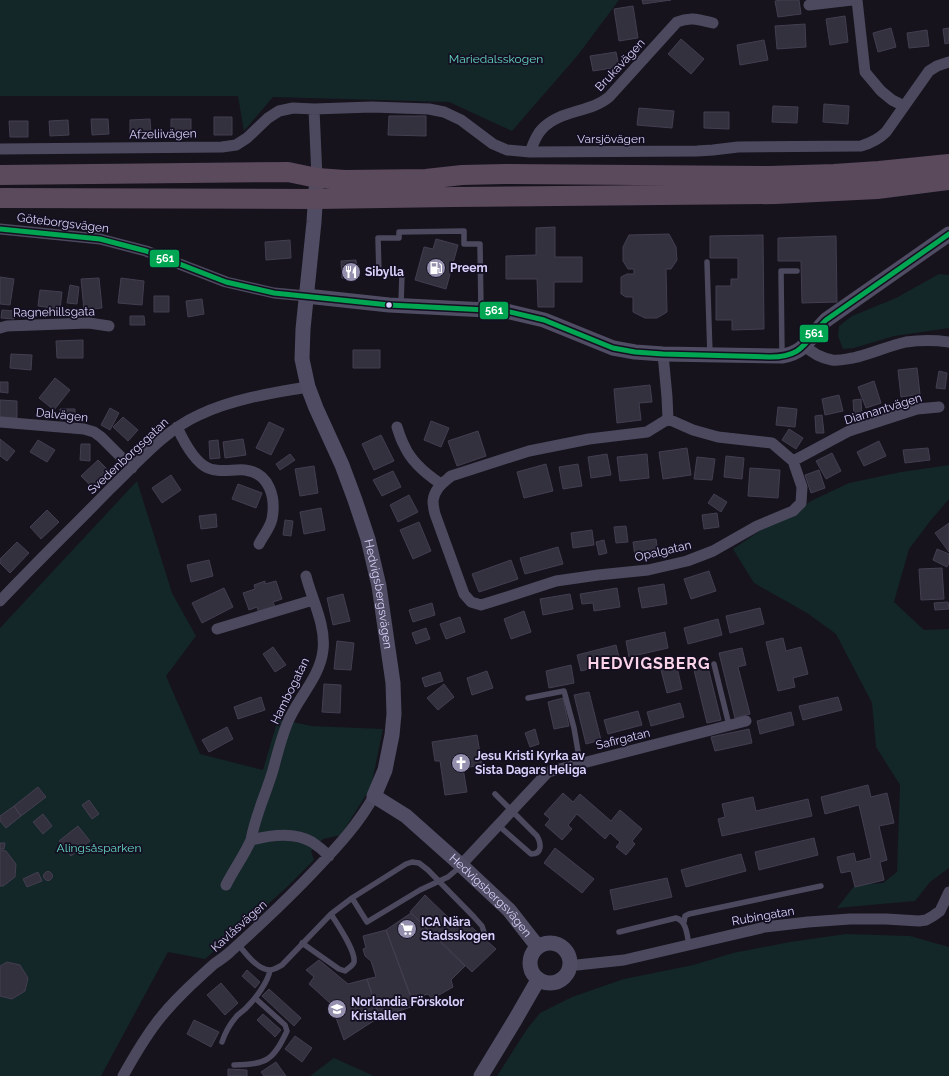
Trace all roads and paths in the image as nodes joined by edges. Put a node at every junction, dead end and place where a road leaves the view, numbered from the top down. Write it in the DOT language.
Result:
graph roads {
  1 [pos="852,0"];
  2 [pos="857,0"];
  3 [pos="809,5"];
  4 [pos="713,23"];
  5 [pos="949,62"];
  6 [pos="904,106"];
  7 [pos="314,109"];
  8 [pos="0,148"];
  9 [pos="530,152"];
  10 [pos="949,164"];
  11 [pos="0,175"];
  12 [pos="317,178"];
  13 [pos="949,180"];
  14 [pos="0,198"];
  15 [pos="316,199"];
  16 [pos="0,229"];
  17 [pos="949,234"];
  18 [pos="707,262"];
  19 [pos="797,271"];
  20 [pos="306,296"];
  21 [pos="401,306"];
  22 [pos="482,310"];
  23 [pos="109,326"];
  24 [pos="0,328"];
  25 [pos="949,342"];
  26 [pos="805,346"];
  27 [pos="663,354"];
  28 [pos="710,355"];
  29 [pos="782,356"];
  30 [pos="308,387"];
  31 [pos="940,407"];
  32 [pos="668,419"];
  33 [pos="0,422"];
  34 [pos="177,427"];
  35 [pos="397,427"];
  36 [pos="792,461"];
  37 [pos="132,468"];
  38 [pos="441,484"];
  39 [pos="259,544"];
  40 [pos="306,576"];
  41 [pos="313,600"];
  42 [pos="0,601"];
  43 [pos="217,629"];
  44 [pos="714,664"];
  45 [pos="528,698"];
  46 [pos="746,721"];
  47 [pos="732,724"];
  48 [pos="580,764"];
  49 [pos="495,794"];
  50 [pos="374,796"];
  51 [pos="512,810"];
  52 [pos="498,826"];
  53 [pos="251,840"];
  54 [pos="329,856"];
  55 [pos="461,865"];
  56 [pos="439,881"];
  57 [pos="226,885"];
  58 [pos="821,886"];
  59 [pos="949,892"];
  60 [pos="352,898"];
  61 [pos="331,914"];
  62 [pos="684,922"];
  63 [pos="619,932"];
  64 [pos="484,938"];
  65 [pos="302,943"];
  66 [pos="238,944"];
  67 [pos="689,945"];
  68 [pos="538,947"];
  69 [pos="570,964"];
  70 [pos="270,970"];
  71 [pos="538,980"];
  72 [pos="255,998"];
  73 [pos="222,1042"];
  74 [pos="234,1065"];
  75 [pos="123,1076"];
  76 [pos="481,1076"];
  1 -- 3 [label="street"];
  2 -- 6 [label="street"];
  4 -- 9 [label="street, Brukavägen"];
  5 -- 6 [label="street, Varsjövägen"];
  6 -- 9 [label="street, Varsjövägen"];
  7 -- 8 [label="street, Afzeliivägen"];
  7 -- 9 [label="street, Varsjövägen"];
  7 -- 12 [label="street"];
  10 -- 12 [label="highway"];
  11 -- 12 [label="highway"];
  12 -- 15 [label="street, Hedvigsbergsvägen"];
  13 -- 15 [label="highway"];
  14 -- 15 [label="highway"];
  15 -- 20 [label="street, Hedvigsbergsvägen"];
  16 -- 20 [label="street, Göteborgsvägen"];
  17 -- 26 [label="street"];
  18 -- 28 [label="lane"];
  19 -- 29 [label="lane"];
  20 -- 21 [label="street"];
  20 -- 30 [label="street, Hedvigsbergsvägen"];
  21 -- 22 [label="street"];
  21 -- 22 [label="lane"];
  22 -- 27 [label="street"];
  23 -- 24 [label="street, Ragnehillsgata"];
  25 -- 26 [label="street"];
  26 -- 29 [label="street"];
  27 -- 28 [label="street"];
  27 -- 32 [label="street"];
  28 -- 29 [label="street"];
  30 -- 34 [label="street, Svedenborgsgatan"];
  30 -- 50 [label="street, Hedvigsbergsvägen"];
  31 -- 36 [label="street, Diamantvägen"];
  32 -- 36 [label="street, Opalgatan"];
  32 -- 38 [label="street"];
  33 -- 37 [label="street, Dalvägen"];
  34 -- 37 [label="street, Svedenborgsgatan"];
  34 -- 39 [label="street"];
  35 -- 38 [label="street"];
  36 -- 38 [label="street, Opalgatan"];
  37 -- 42 [label="street, Svedenborgsgatan"];
  40 -- 41 [label="street, Hambogatan"];
  41 -- 43 [label="street"];
  41 -- 53 [label="street, Hambogatan"];
  44 -- 47 [label="lane"];
  45 -- 48 [label="lane"];
  46 -- 47 [label="street, Safirgatan"];
  47 -- 48 [label="street, Safirgatan"];
  48 -- 51 [label="street, Safirgatan"];
  49 -- 51 [label="lane"];
  50 -- 54 [label="street, Kavlåsvägen"];
  50 -- 55 [label="street, Hedvigsbergsvägen"];
  51 -- 52 [label="street, Safirgatan"];
  51 -- 52 [label="lane"];
  52 -- 55 [label="street, Safirgatan"];
  53 -- 54 [label="street"];
  53 -- 57 [label="street, Hambogatan"];
  54 -- 66 [label="street, Kavlåsvägen"];
  55 -- 56 [label="lane"];
  55 -- 68 [label="street, Hedvigsbergsvägen"];
  56 -- 60 [label="lane"];
  56 -- 60 [label="lane"];
  56 -- 64 [label="lane"];
  58 -- 62 [label="lane"];
  59 -- 67 [label="street, Rubingatan"];
  60 -- 61 [label="lane"];
  61 -- 65 [label="lane"];
  61 -- 65 [label="lane"];
  62 -- 63 [label="lane"];
  62 -- 67 [label="lane"];
  65 -- 70 [label="lane"];
  66 -- 70 [label="lane"];
  66 -- 75 [label="street, Kavlåsvägen"];
  67 -- 69 [label="street, Rubingatan"];
  68 -- 69 [label="street"];
  68 -- 71 [label="street"];
  69 -- 71 [label="street"];
  70 -- 72 [label="lane"];
  71 -- 76 [label="street"];
  72 -- 73 [label="lane"];
  72 -- 74 [label="lane"];
}
